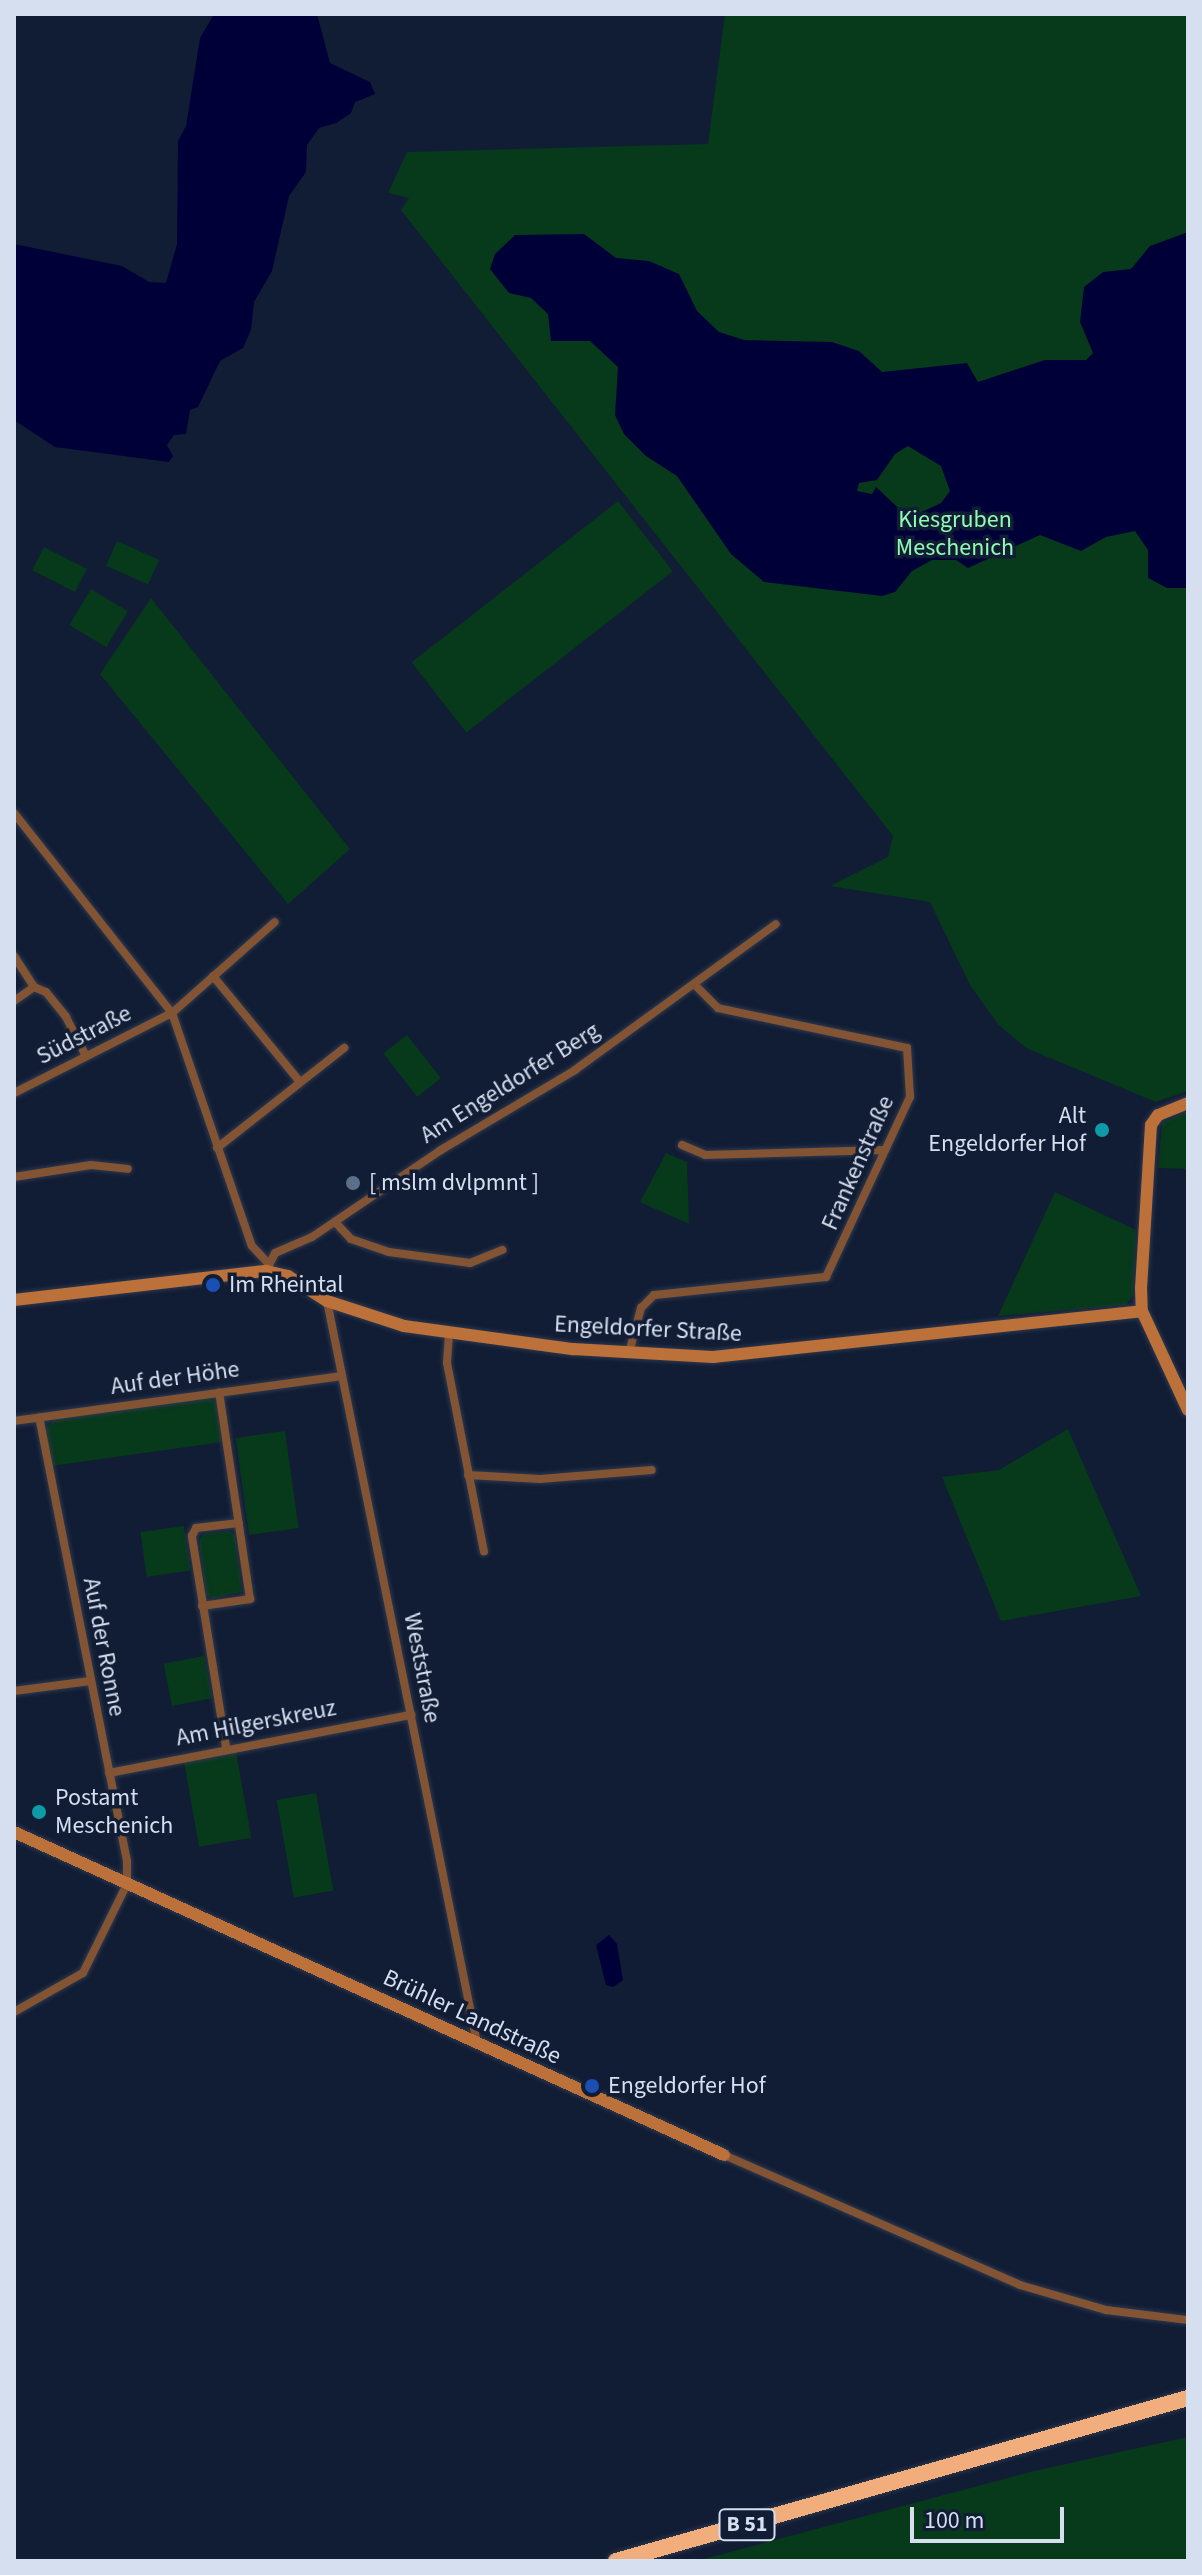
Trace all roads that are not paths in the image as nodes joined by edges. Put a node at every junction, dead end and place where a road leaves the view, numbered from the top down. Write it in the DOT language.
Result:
graph roads {
  1 [pos="14,813"];
  2 [pos="275,922"];
  3 [pos="776,924"];
  4 [pos="14,956"];
  5 [pos="213,976"];
  6 [pos="694,984"];
  7 [pos="34,987"];
  8 [pos="14,1001"];
  9 [pos="172,1013"];
  10 [pos="344,1048"];
  11 [pos="86,1056"];
  12 [pos="300,1082"];
  13 [pos="14,1093"];
  14 [pos="1188,1103"];
  15 [pos="682,1145"];
  16 [pos="217,1148"];
  17 [pos="885,1150"];
  18 [pos="128,1169"];
  19 [pos="14,1177"];
  20 [pos="335,1222"];
  21 [pos="503,1250"];
  22 [pos="267,1267"];
  23 [pos="14,1300"];
  24 [pos="327,1301"];
  25 [pos="1142,1311"];
  26 [pos="449,1334"];
  27 [pos="629,1354"];
  28 [pos="342,1376"];
  29 [pos="219,1392"];
  30 [pos="1188,1410"];
  31 [pos="39,1418"];
  32 [pos="14,1421"];
  33 [pos="652,1470"];
  34 [pos="468,1475"];
  35 [pos="239,1523"];
  36 [pos="484,1551"];
  37 [pos="202,1606"];
  38 [pos="90,1681"];
  39 [pos="14,1691"];
  40 [pos="411,1715"];
  41 [pos="226,1747"];
  42 [pos="109,1773"];
  43 [pos="14,1832"];
  44 [pos="127,1884"];
  45 [pos="14,2012"];
  46 [pos="477,2043"];
  47 [pos="724,2155"];
  48 [pos="1188,2320"];
  49 [pos="1188,2398"];
  50 [pos="616,2561"];
  1 -- 9 [label="street"];
  2 -- 5 [label="street, Südstraße"];
  3 -- 6 [label="street, Am Engeldorfer Berg"];
  4 -- 7 [label="street"];
  5 -- 9 [label="street, Südstraße"];
  5 -- 12 [label="street"];
  6 -- 17 [label="street, Frankenstraße"];
  6 -- 20 [label="street, Am Engeldorfer Berg"];
  7 -- 8 [label="street"];
  7 -- 11 [label="street"];
  9 -- 11 [label="street, Südstraße"];
  9 -- 16 [label="street"];
  10 -- 12 [label="street"];
  11 -- 13 [label="street, Südstraße"];
  12 -- 16 [label="street"];
  14 -- 25 [label="street"];
  15 -- 17 [label="street"];
  16 -- 22 [label="street"];
  17 -- 27 [label="street, Frankenstraße"];
  18 -- 19 [label="street"];
  20 -- 21 [label="street"];
  20 -- 22 [label="street, Am Engeldorfer Berg"];
  22 -- 23 [label="street, Engeldorfer Straße"];
  22 -- 24 [label="street, Engeldorfer Straße"];
  24 -- 26 [label="street, Engeldorfer Straße"];
  24 -- 28 [label="street, Weststraße"];
  25 -- 27 [label="street, Engeldorfer Straße"];
  25 -- 30 [label="street"];
  26 -- 27 [label="street, Engeldorfer Straße"];
  26 -- 34 [label="street"];
  28 -- 29 [label="street, Auf der Höhe"];
  28 -- 40 [label="street, Weststraße"];
  29 -- 31 [label="street, Auf der Höhe"];
  29 -- 35 [label="street"];
  31 -- 32 [label="street, Auf der Höhe"];
  31 -- 38 [label="street, Auf der Ronne"];
  33 -- 34 [label="street"];
  34 -- 36 [label="street"];
  35 -- 37 [label="street"];
  35 -- 37 [label="street"];
  37 -- 41 [label="street"];
  38 -- 39 [label="street"];
  38 -- 42 [label="street, Auf der Ronne"];
  40 -- 41 [label="street, Am Hilgerskreuz"];
  40 -- 46 [label="street, Weststraße"];
  41 -- 42 [label="street, Am Hilgerskreuz"];
  42 -- 44 [label="street, Auf der Ronne"];
  43 -- 44 [label="street, Brühler Landstraße"];
  44 -- 45 [label="street"];
  44 -- 46 [label="street, Brühler Landstraße"];
  46 -- 47 [label="street, Brühler Landstraße"];
  47 -- 48 [label="street, Brühler Landstraße"];
  49 -- 50 [label="highway, B 51"];
}
